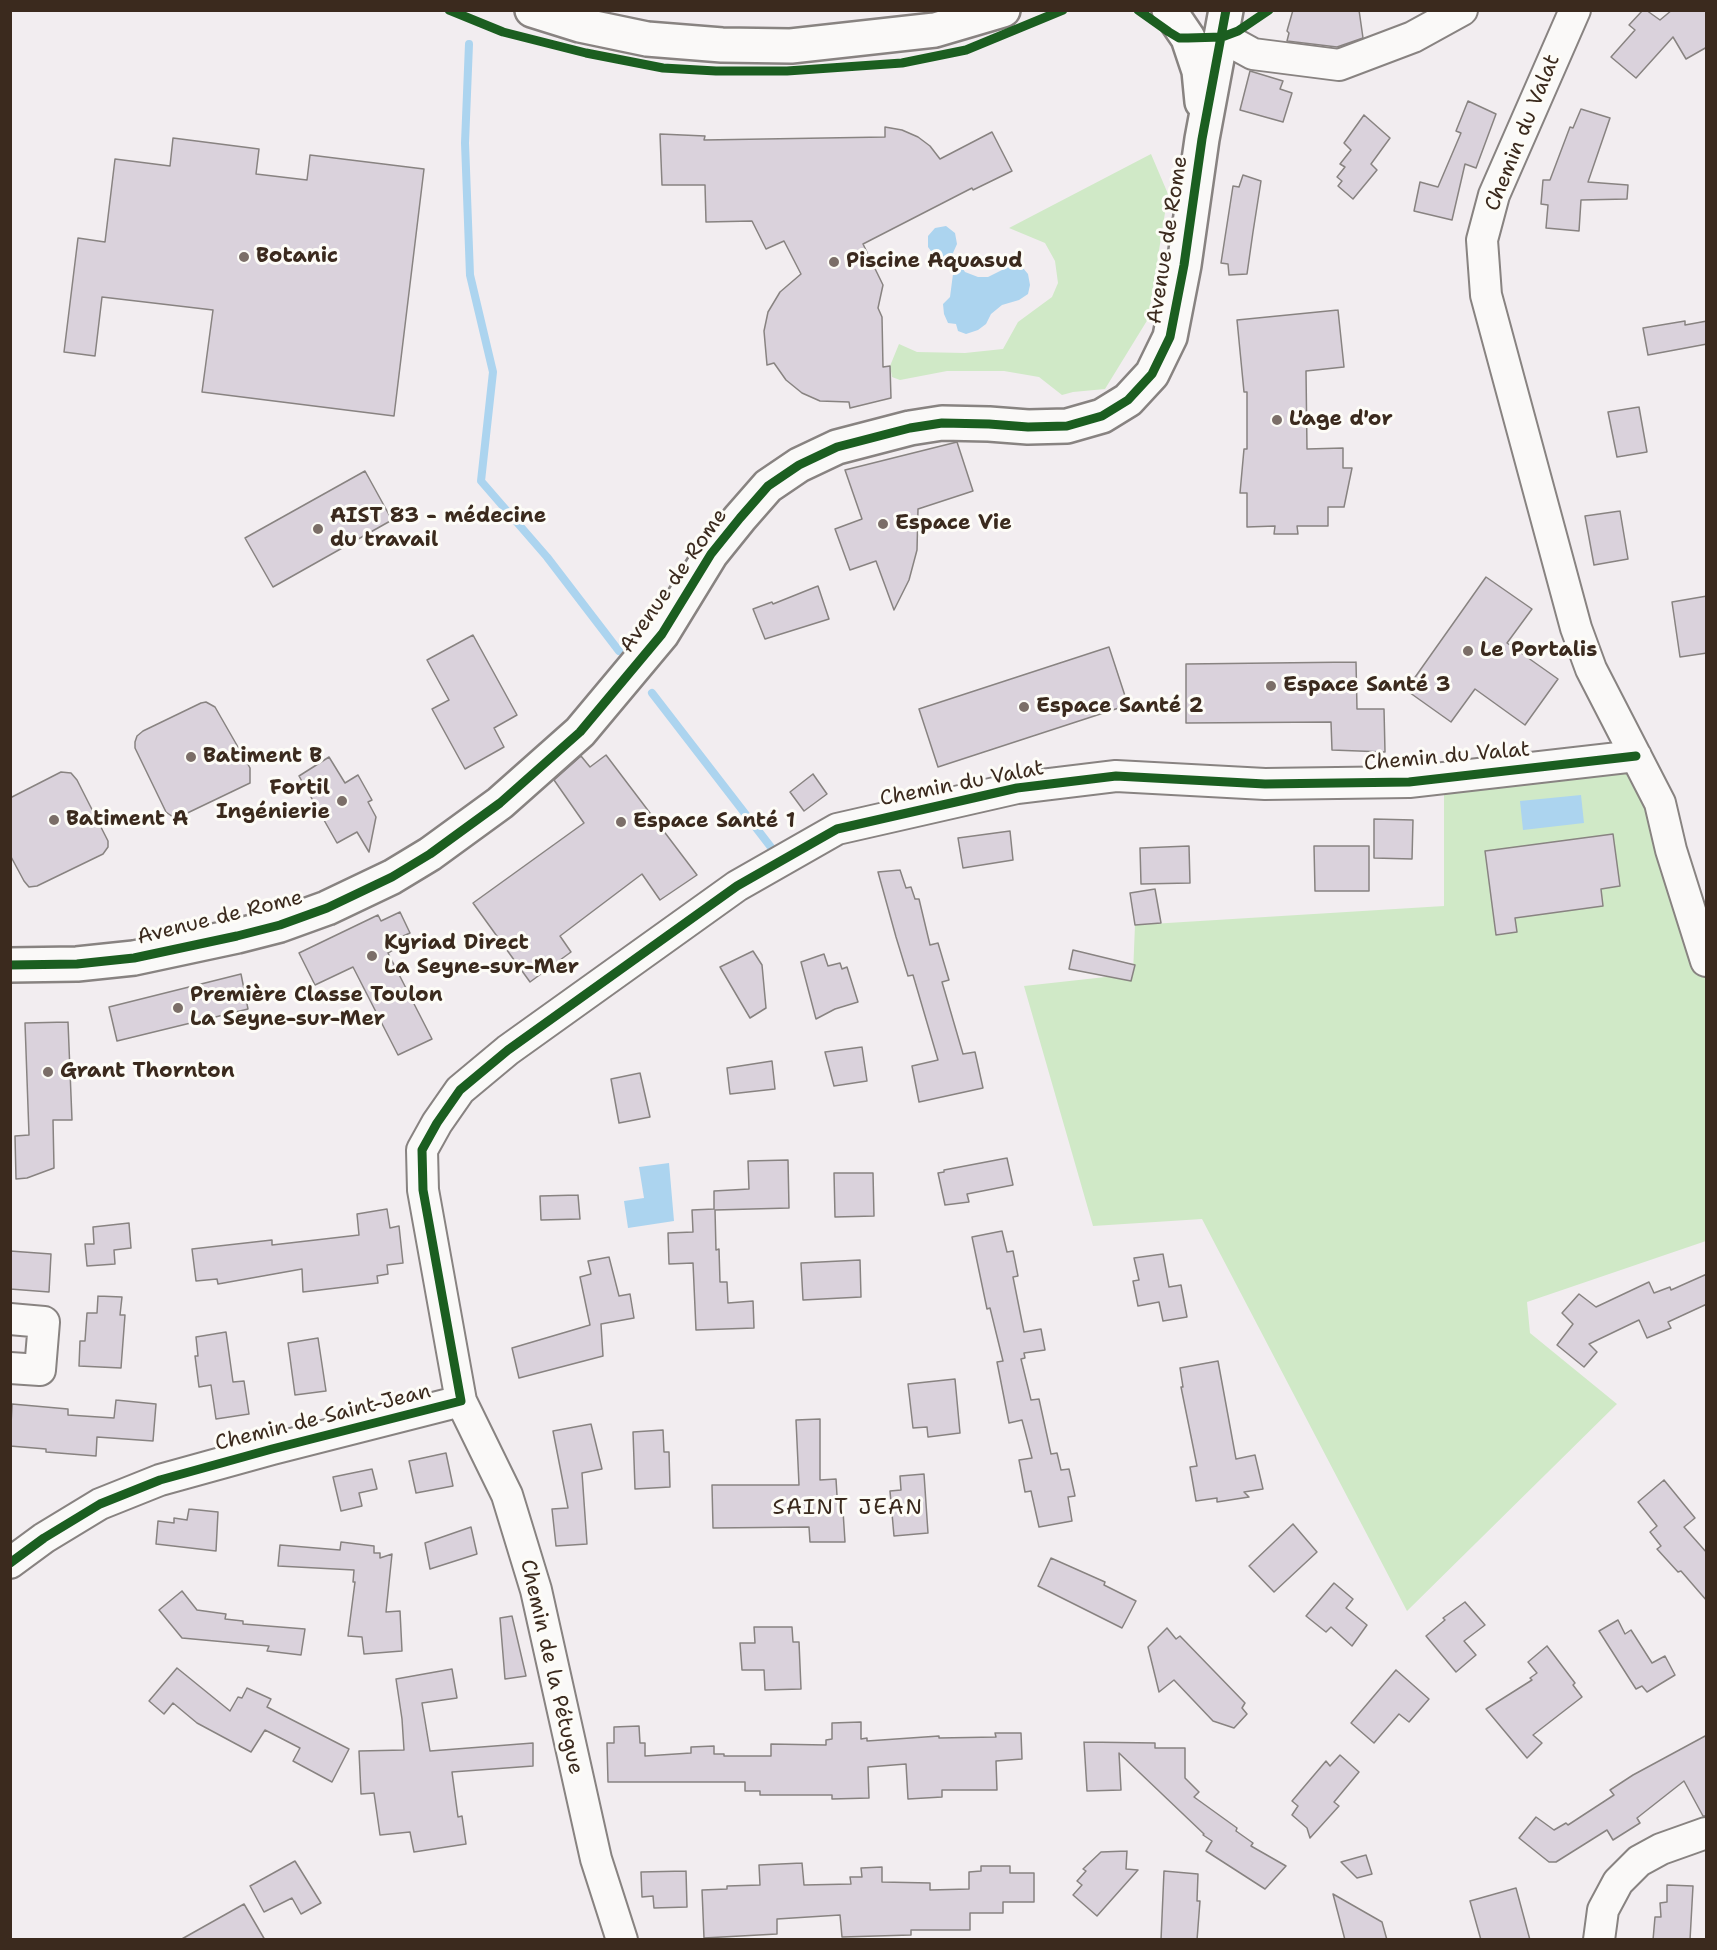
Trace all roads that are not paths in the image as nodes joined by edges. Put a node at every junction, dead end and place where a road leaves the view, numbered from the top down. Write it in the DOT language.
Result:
graph roads {
  1 [pos="532,10"];
  2 [pos="1003,10"];
  3 [pos="1169,10"];
  4 [pos="1462,10"];
  5 [pos="1575,10"];
  6 [pos="1224,24"];
  7 [pos="1202,140"];
  8 [pos="1636,756"];
  9 [pos="1707,961"];
  10 [pos="10,965"];
  11 [pos="479,1074"];
  12 [pos="10,1319"];
  13 [pos="10,1368"];
  14 [pos="461,1401"];
  15 [pos="10,1563"];
  16 [pos="1707,1833"];
  17 [pos="622,1940"];
  18 [pos="1599,1940"];
  1 -- 2 [label="street"];
  3 -- 7 [label="street, Avenue de Rome"];
  4 -- 6 [label="street"];
  5 -- 8 [label="street, Chemin du Valat"];
  6 -- 7 [label="street, Avenue de Rome"];
  7 -- 10 [label="street, Avenue de Rome"];
  8 -- 9 [label="street"];
  8 -- 11 [label="street, Chemin du Valat"];
  11 -- 14 [label="street, Chemin de Saint-Jean"];
  12 -- 13 [label="street"];
  14 -- 15 [label="street, Chemin de Saint-Jean"];
  14 -- 17 [label="street, Chemin de la Pétugue"];
  16 -- 18 [label="street"];
}
